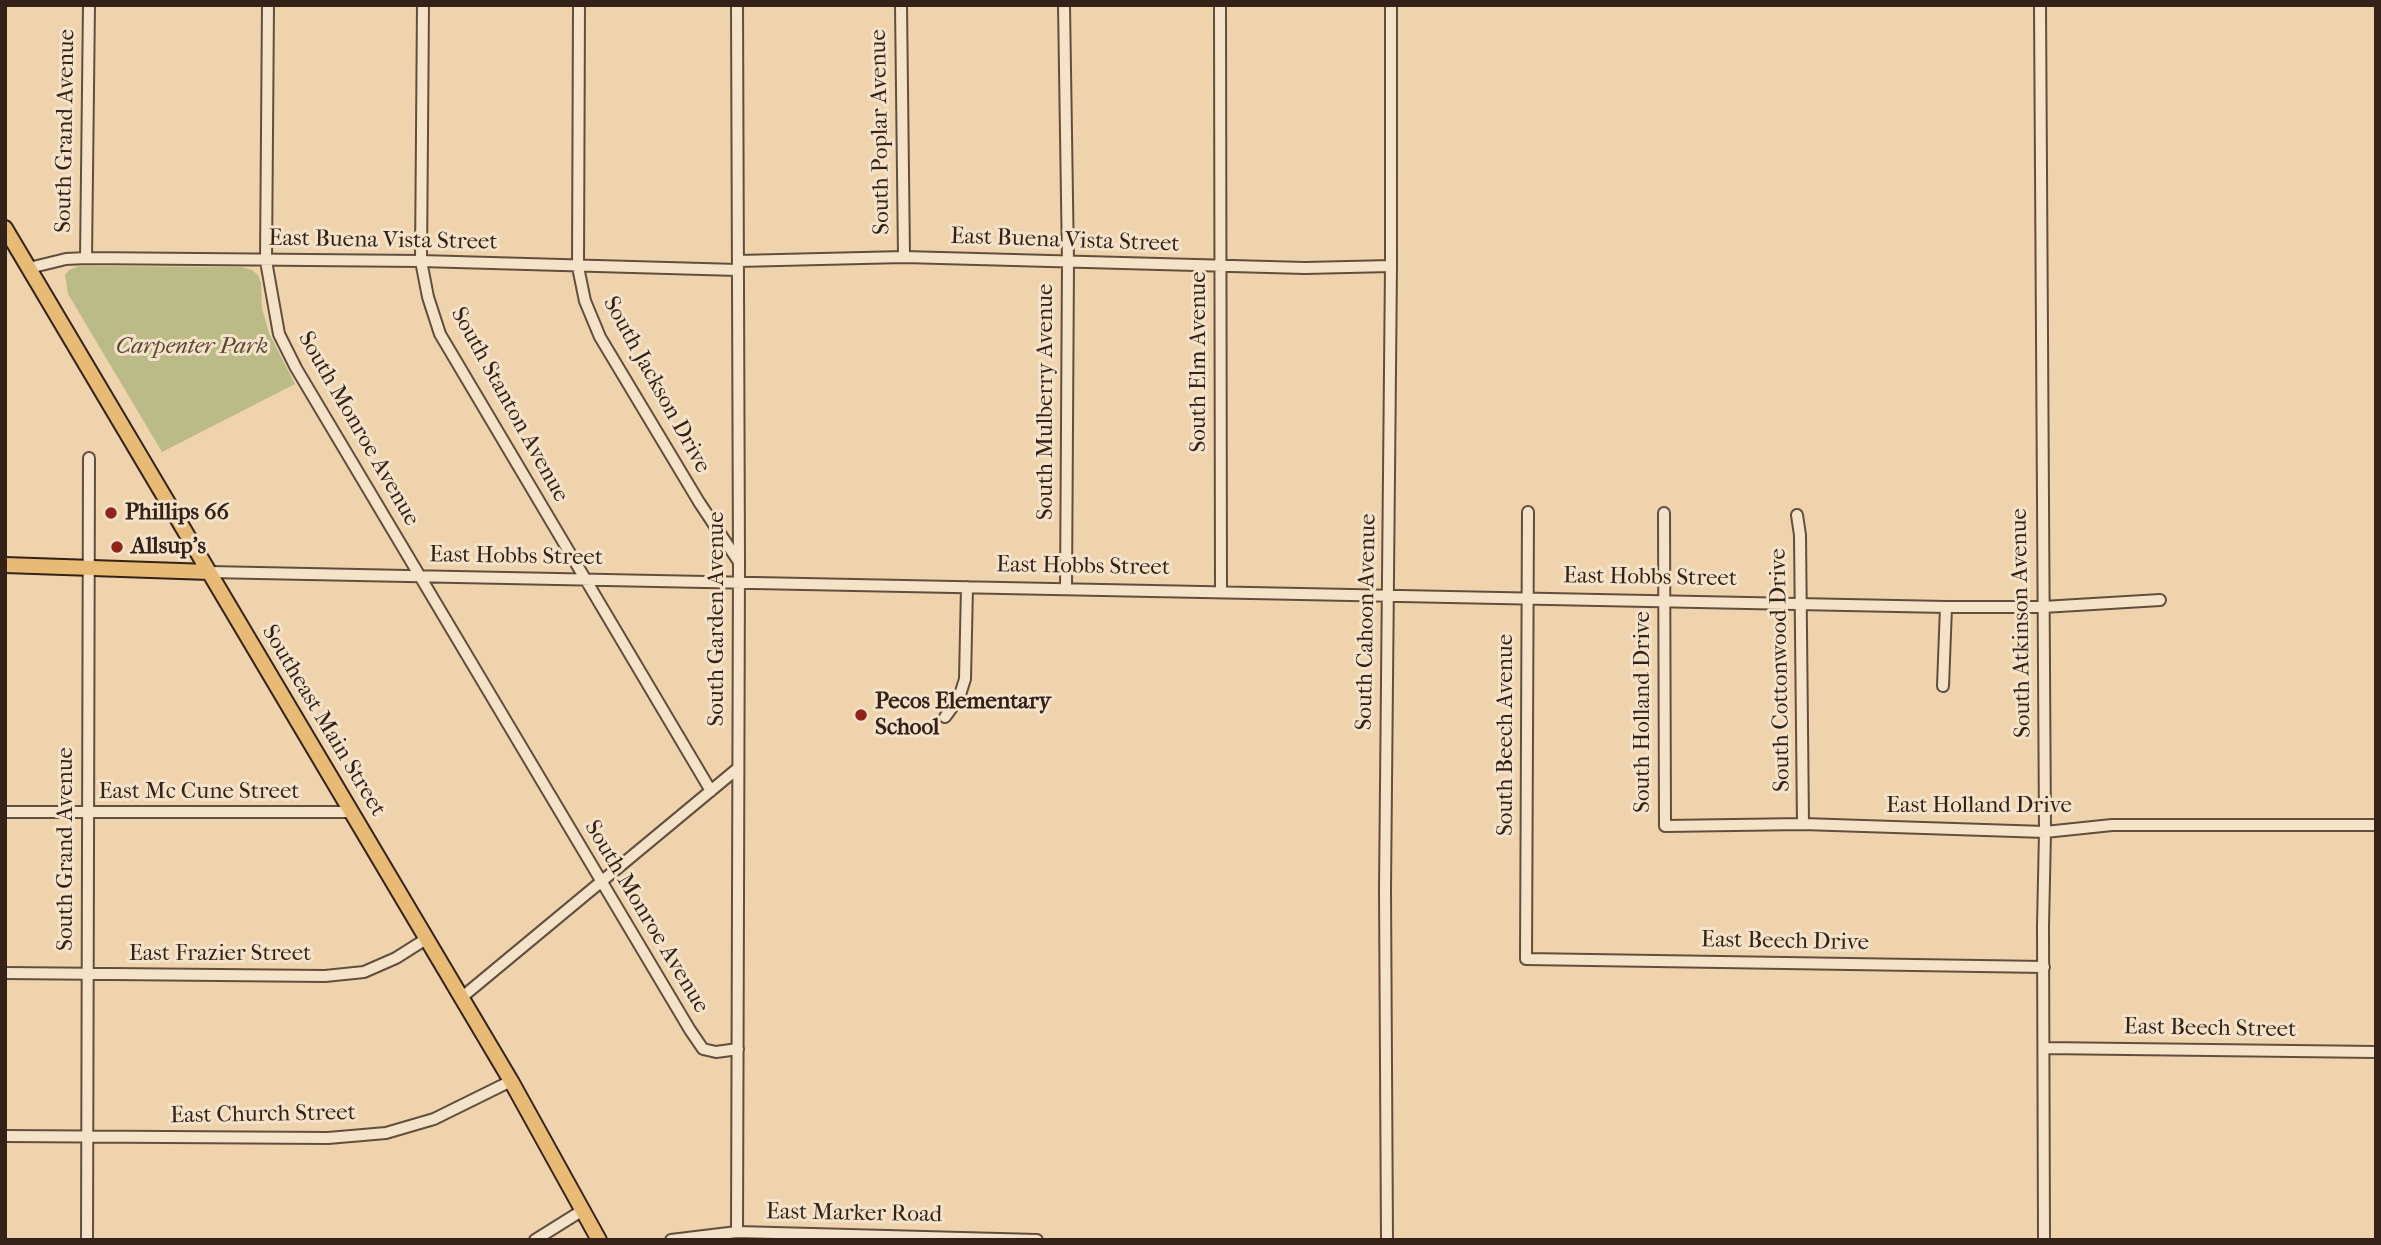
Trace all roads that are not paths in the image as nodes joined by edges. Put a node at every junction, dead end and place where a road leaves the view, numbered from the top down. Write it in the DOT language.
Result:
graph roads {
  1 [pos="89,5"];
  2 [pos="268,5"];
  3 [pos="424,5"];
  4 [pos="579,5"];
  5 [pos="737,5"];
  6 [pos="901,5"];
  7 [pos="1064,5"];
  8 [pos="1220,5"];
  9 [pos="1391,5"];
  10 [pos="2040,5"];
  11 [pos="5,228"];
  12 [pos="904,257"];
  13 [pos="86,258"];
  14 [pos="266,261"];
  15 [pos="421,261"];
  16 [pos="1068,262"];
  17 [pos="738,265"];
  18 [pos="1220,266"];
  19 [pos="1391,266"];
  20 [pos="578,267"];
  21 [pos="29,268"];
  22 [pos="89,458"];
  23 [pos="1528,512"];
  24 [pos="1664,513"];
  25 [pos="1797,515"];
  26 [pos="739,562"];
  27 [pos="5,565"];
  28 [pos="87,567"];
  29 [pos="209,572"];
  30 [pos="421,577"];
  31 [pos="585,581"];
  32 [pos="739,583"];
  33 [pos="967,587"];
  34 [pos="1066,589"];
  35 [pos="1221,592"];
  36 [pos="1387,596"];
  37 [pos="1528,598"];
  38 [pos="1664,600"];
  39 [pos="2160,600"];
  40 [pos="1801,604"];
  41 [pos="1946,607"];
  42 [pos="2043,607"];
  43 [pos="1943,686"];
  44 [pos="945,717"];
  45 [pos="737,769"];
  46 [pos="708,787"];
  47 [pos="351,811"];
  48 [pos="5,812"];
  49 [pos="88,813"];
  50 [pos="1803,824"];
  51 [pos="2376,825"];
  52 [pos="1665,826"];
  53 [pos="2045,832"];
  54 [pos="602,881"];
  55 [pos="426,939"];
  56 [pos="1526,959"];
  57 [pos="2043,967"];
  58 [pos="5,973"];
  59 [pos="87,975"];
  60 [pos="461,998"];
  61 [pos="2044,1048"];
  62 [pos="738,1049"];
  63 [pos="2376,1052"];
  64 [pos="510,1081"];
  65 [pos="5,1136"];
  66 [pos="87,1137"];
  67 [pos="583,1210"];
  68 [pos="737,1232"];
  69 [pos="87,1240"];
  70 [pos="535,1240"];
  71 [pos="598,1240"];
  72 [pos="671,1240"];
  73 [pos="1037,1240"];
  74 [pos="1387,1240"];
  75 [pos="2044,1240"];
  1 -- 13 [label="street, South Grand Avenue"];
  2 -- 14 [label="street, South Monroe Avenue"];
  3 -- 15 [label="street, South Stanton Avenue"];
  4 -- 20 [label="street, South Jackson Drive"];
  5 -- 17 [label="street, South Garden Avenue"];
  6 -- 12 [label="street, South Poplar Avenue"];
  7 -- 16 [label="street, South Mulberry Avenue"];
  8 -- 18 [label="street, South Elm Avenue"];
  9 -- 19 [label="street, South Cahoon Avenue"];
  10 -- 42 [label="street, South Atkinson Avenue"];
  11 -- 21 [label="main road, Southeast Main Street"];
  12 -- 16 [label="street, East Buena Vista Street"];
  12 -- 17 [label="street, East Buena Vista Street"];
  13 -- 14 [label="street, East Buena Vista Street"];
  13 -- 21 [label="street, East Buena Vista Street"];
  14 -- 15 [label="street, East Buena Vista Street"];
  14 -- 30 [label="street, South Monroe Avenue"];
  15 -- 20 [label="street, East Buena Vista Street"];
  15 -- 31 [label="street, South Stanton Avenue"];
  16 -- 18 [label="street, East Buena Vista Street"];
  16 -- 34 [label="street, South Mulberry Avenue"];
  17 -- 20 [label="street, East Buena Vista Street"];
  17 -- 26 [label="street, South Garden Avenue"];
  18 -- 19 [label="street, East Buena Vista Street"];
  18 -- 35 [label="street, South Elm Avenue"];
  19 -- 36 [label="street, South Cahoon Avenue"];
  20 -- 26 [label="street, South Jackson Drive"];
  21 -- 29 [label="main road, Southeast Main Street"];
  22 -- 28 [label="street, South Grand Avenue"];
  23 -- 37 [label="street, South Beech Avenue"];
  24 -- 38 [label="street, South Holland Drive"];
  25 -- 40 [label="street, South Cottonwood Drive"];
  26 -- 32 [label="street, South Garden Avenue"];
  27 -- 28 [label="main road, East Hobbs Street"];
  28 -- 29 [label="main road, East Hobbs Street"];
  28 -- 49 [label="street, South Grand Avenue"];
  29 -- 30 [label="street, East Hobbs Street"];
  29 -- 47 [label="main road, Southeast Main Street"];
  30 -- 31 [label="street, East Hobbs Street"];
  30 -- 54 [label="street, South Monroe Avenue"];
  31 -- 32 [label="street, East Hobbs Street"];
  31 -- 46 [label="street, South Stanton Avenue"];
  32 -- 33 [label="street, East Hobbs Street"];
  32 -- 45 [label="street, South Garden Avenue"];
  33 -- 34 [label="street, East Hobbs Street"];
  33 -- 44 [label="street"];
  34 -- 35 [label="street, East Hobbs Street"];
  35 -- 36 [label="street, East Hobbs Street"];
  36 -- 37 [label="street, East Hobbs Street"];
  36 -- 74 [label="street, South Cahoon Avenue"];
  37 -- 38 [label="street, East Hobbs Street"];
  37 -- 56 [label="street, South Beech Avenue"];
  38 -- 40 [label="street, East Hobbs Street"];
  38 -- 52 [label="street, South Holland Drive"];
  39 -- 42 [label="street, East Hobbs Street"];
  40 -- 41 [label="street, East Hobbs Street"];
  40 -- 50 [label="street, South Cottonwood Drive"];
  41 -- 42 [label="street, East Hobbs Street"];
  41 -- 43 [label="street"];
  42 -- 53 [label="street, South Atkinson Avenue"];
  45 -- 46 [label="street"];
  45 -- 62 [label="street, South Garden Avenue"];
  46 -- 54 [label="street"];
  47 -- 49 [label="street, East Mc Cune Street"];
  47 -- 55 [label="main road, Southeast Main Street"];
  48 -- 49 [label="street, East Mc Cune Street"];
  49 -- 59 [label="street, South Grand Avenue"];
  50 -- 52 [label="street, East Holland Drive"];
  50 -- 53 [label="street, East Holland Drive"];
  51 -- 53 [label="street, East Holland Drive"];
  53 -- 57 [label="street, South Atkinson Avenue"];
  54 -- 60 [label="street"];
  54 -- 62 [label="street, South Monroe Avenue"];
  55 -- 59 [label="street, East Frazier Street"];
  55 -- 60 [label="main road, Southeast Main Street"];
  56 -- 57 [label="street, East Beech Drive"];
  57 -- 61 [label="street, South Atkinson Avenue"];
  58 -- 59 [label="street, East Frazier Street"];
  59 -- 66 [label="street, South Grand Avenue"];
  60 -- 64 [label="main road, Southeast Main Street"];
  61 -- 63 [label="street, East Beech Street"];
  61 -- 75 [label="street, South Atkinson Avenue"];
  62 -- 68 [label="street, South Garden Avenue"];
  64 -- 66 [label="street, East Church Street"];
  64 -- 67 [label="main road, Southeast Main Street"];
  65 -- 66 [label="street, East Church Street"];
  66 -- 69 [label="street, South Grand Avenue"];
  67 -- 70 [label="street"];
  67 -- 71 [label="main road, Southeast Main Street"];
  68 -- 72 [label="street, East Marker Road"];
  68 -- 73 [label="street, East Marker Road"];
}
